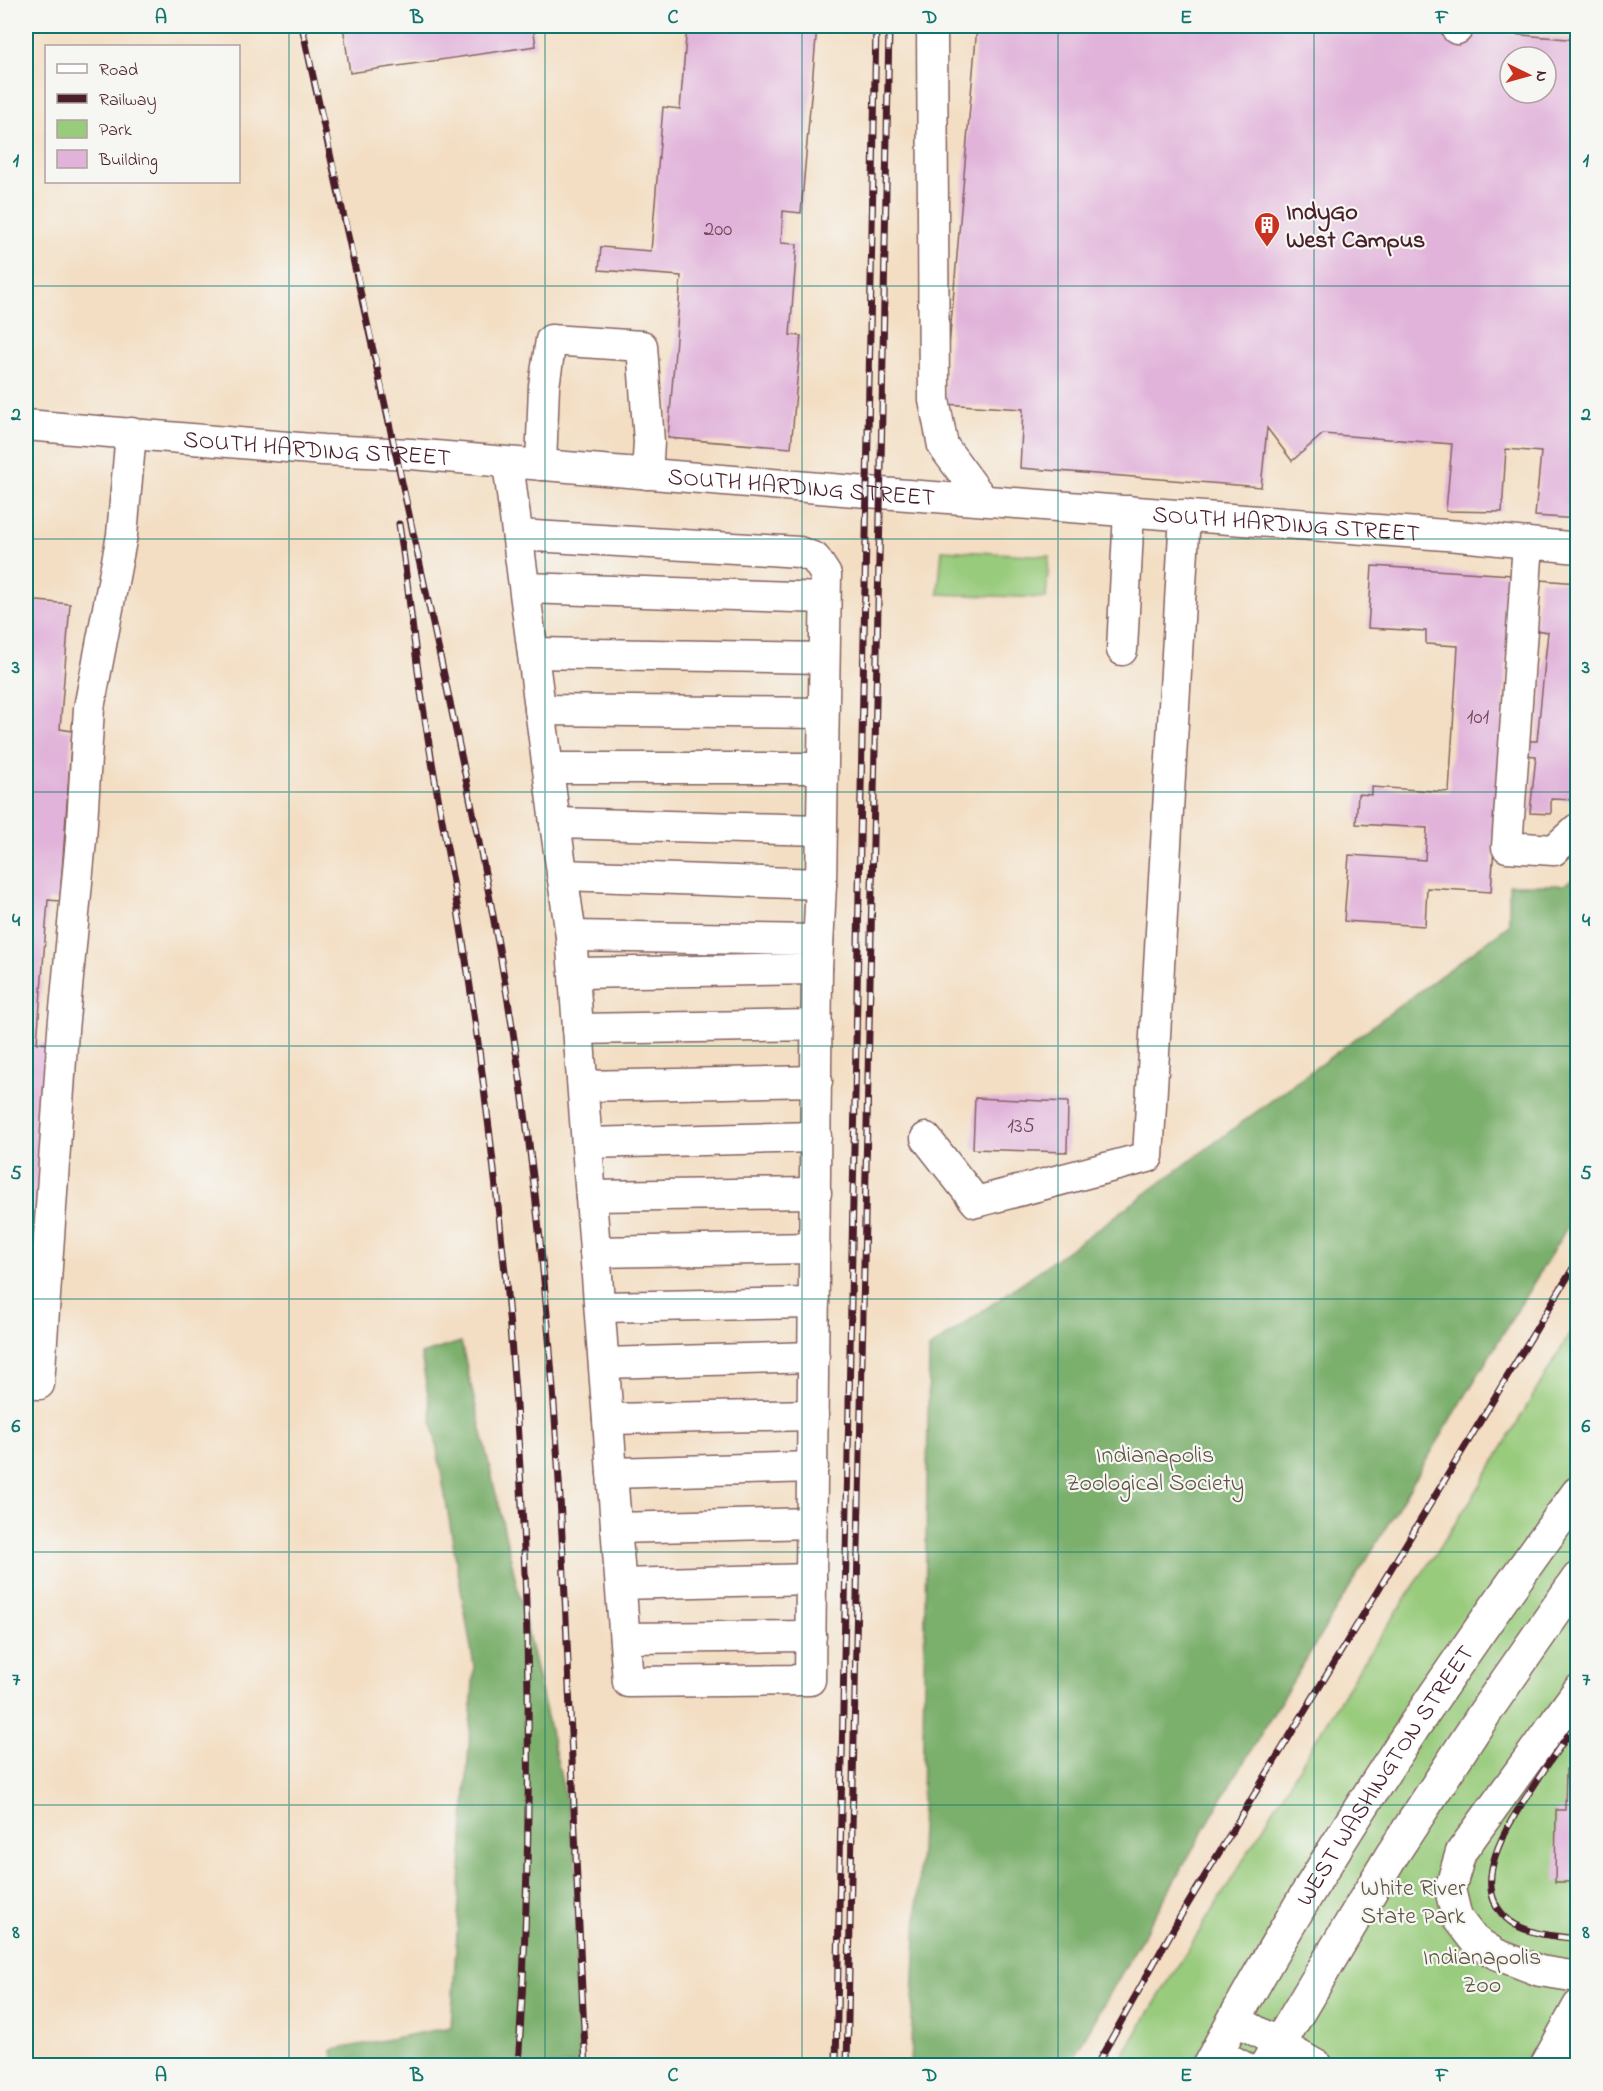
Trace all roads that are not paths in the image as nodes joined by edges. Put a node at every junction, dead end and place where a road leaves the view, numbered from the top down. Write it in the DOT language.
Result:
graph roads {
  1 [pos="932,26"];
  2 [pos="26,425"];
  3 [pos="131,434"];
  4 [pos="508,463"];
  5 [pos="541,465"];
  6 [pos="647,474"];
  7 [pos="983,500"];
  8 [pos="1129,511"];
  9 [pos="1185,515"];
  10 [pos="518,535"];
  11 [pos="1528,543"];
  12 [pos="1578,548"];
  13 [pos="525,588"];
  14 [pos="825,598"];
  15 [pos="1122,650"];
  16 [pos="533,653"];
  17 [pos="824,658"];
  18 [pos="540,710"];
  19 [pos="823,713"];
  20 [pos="548,768"];
  21 [pos="822,768"];
  22 [pos="555,823"];
  23 [pos="1574,824"];
  24 [pos="822,830"];
  25 [pos="562,875"];
  26 [pos="821,884"];
  27 [pos="571,936"];
  28 [pos="818,940"];
  29 [pos="818,969"];
  30 [pos="575,973"];
  31 [pos="817,1026"];
  32 [pos="578,1029"];
  33 [pos="817,1081"];
  34 [pos="583,1086"];
  35 [pos="816,1137"];
  36 [pos="926,1138"];
  37 [pos="587,1143"];
  38 [pos="816,1193"];
  39 [pos="591,1196"];
  40 [pos="815,1248"];
  41 [pos="596,1251"];
  42 [pos="814,1303"];
  43 [pos="600,1307"];
  44 [pos="814,1357"];
  45 [pos="604,1363"];
  46 [pos="32,1383"];
  47 [pos="813,1415"];
  48 [pos="608,1419"];
  49 [pos="813,1467"];
  50 [pos="612,1473"];
  51 [pos="1578,1493"];
  52 [pos="812,1523"];
  53 [pos="616,1528"];
  54 [pos="811,1579"];
  55 [pos="1578,1579"];
  56 [pos="621,1584"];
  57 [pos="811,1636"];
  58 [pos="625,1638"];
  59 [pos="1578,1690"];
  60 [pos="1578,1977"];
  61 [pos="1578,2006"];
  62 [pos="1234,2019"];
  63 [pos="1273,2054"];
  64 [pos="1222,2061"];
  65 [pos="1318,2066"];
  66 [pos="1545,2066"];
  1 -- 7 [label="street"];
  2 -- 3 [label="street, SOUTH HARDING STREET"];
  3 -- 4 [label="street, SOUTH HARDING STREET"];
  3 -- 46 [label="street"];
  4 -- 5 [label="street, SOUTH HARDING STREET"];
  4 -- 10 [label="street"];
  5 -- 6 [label="street, SOUTH HARDING STREET"];
  5 -- 6 [label="street"];
  6 -- 7 [label="street, SOUTH HARDING STREET"];
  7 -- 8 [label="street, SOUTH HARDING STREET"];
  8 -- 9 [label="street, SOUTH HARDING STREET"];
  8 -- 15 [label="street"];
  9 -- 11 [label="street, SOUTH HARDING STREET"];
  9 -- 36 [label="street"];
  10 -- 13 [label="street"];
  10 -- 14 [label="street"];
  11 -- 12 [label="street, SOUTH HARDING STREET"];
  11 -- 23 [label="street"];
  13 -- 14 [label="street"];
  13 -- 16 [label="street"];
  14 -- 17 [label="street"];
  16 -- 17 [label="street"];
  16 -- 18 [label="street"];
  17 -- 19 [label="street"];
  18 -- 19 [label="street"];
  18 -- 20 [label="street"];
  19 -- 21 [label="street"];
  20 -- 21 [label="street"];
  20 -- 22 [label="street"];
  21 -- 24 [label="street"];
  22 -- 24 [label="street"];
  22 -- 25 [label="street"];
  24 -- 26 [label="street"];
  25 -- 26 [label="street"];
  25 -- 27 [label="street"];
  26 -- 28 [label="street"];
  27 -- 28 [label="street"];
  27 -- 30 [label="street"];
  28 -- 29 [label="street"];
  29 -- 30 [label="street"];
  29 -- 31 [label="street"];
  30 -- 32 [label="street"];
  31 -- 32 [label="street"];
  31 -- 33 [label="street"];
  32 -- 34 [label="street"];
  33 -- 34 [label="street"];
  33 -- 35 [label="street"];
  34 -- 37 [label="street"];
  35 -- 37 [label="street"];
  35 -- 38 [label="street"];
  37 -- 39 [label="street"];
  38 -- 39 [label="street"];
  38 -- 40 [label="street"];
  39 -- 41 [label="street"];
  40 -- 41 [label="street"];
  40 -- 42 [label="street"];
  41 -- 43 [label="street"];
  42 -- 43 [label="street"];
  42 -- 44 [label="street"];
  43 -- 45 [label="street"];
  44 -- 45 [label="street"];
  44 -- 47 [label="street"];
  45 -- 48 [label="street"];
  47 -- 48 [label="street"];
  47 -- 49 [label="street"];
  48 -- 50 [label="street"];
  49 -- 50 [label="street"];
  49 -- 52 [label="street"];
  50 -- 53 [label="street"];
  51 -- 62 [label="main road, WEST WASHINGTON STREET"];
  52 -- 53 [label="street"];
  52 -- 54 [label="street"];
  53 -- 56 [label="street"];
  54 -- 56 [label="street"];
  54 -- 57 [label="street"];
  55 -- 63 [label="main road, WEST WASHINGTON STREET"];
  56 -- 58 [label="street"];
  57 -- 58 [label="street"];
  57 -- 58 [label="street"];
  59 -- 60 [label="street"];
  61 -- 66 [label="street"];
  62 -- 63 [label="street"];
  62 -- 64 [label="main road, WEST WASHINGTON STREET"];
  63 -- 65 [label="street"];
}
